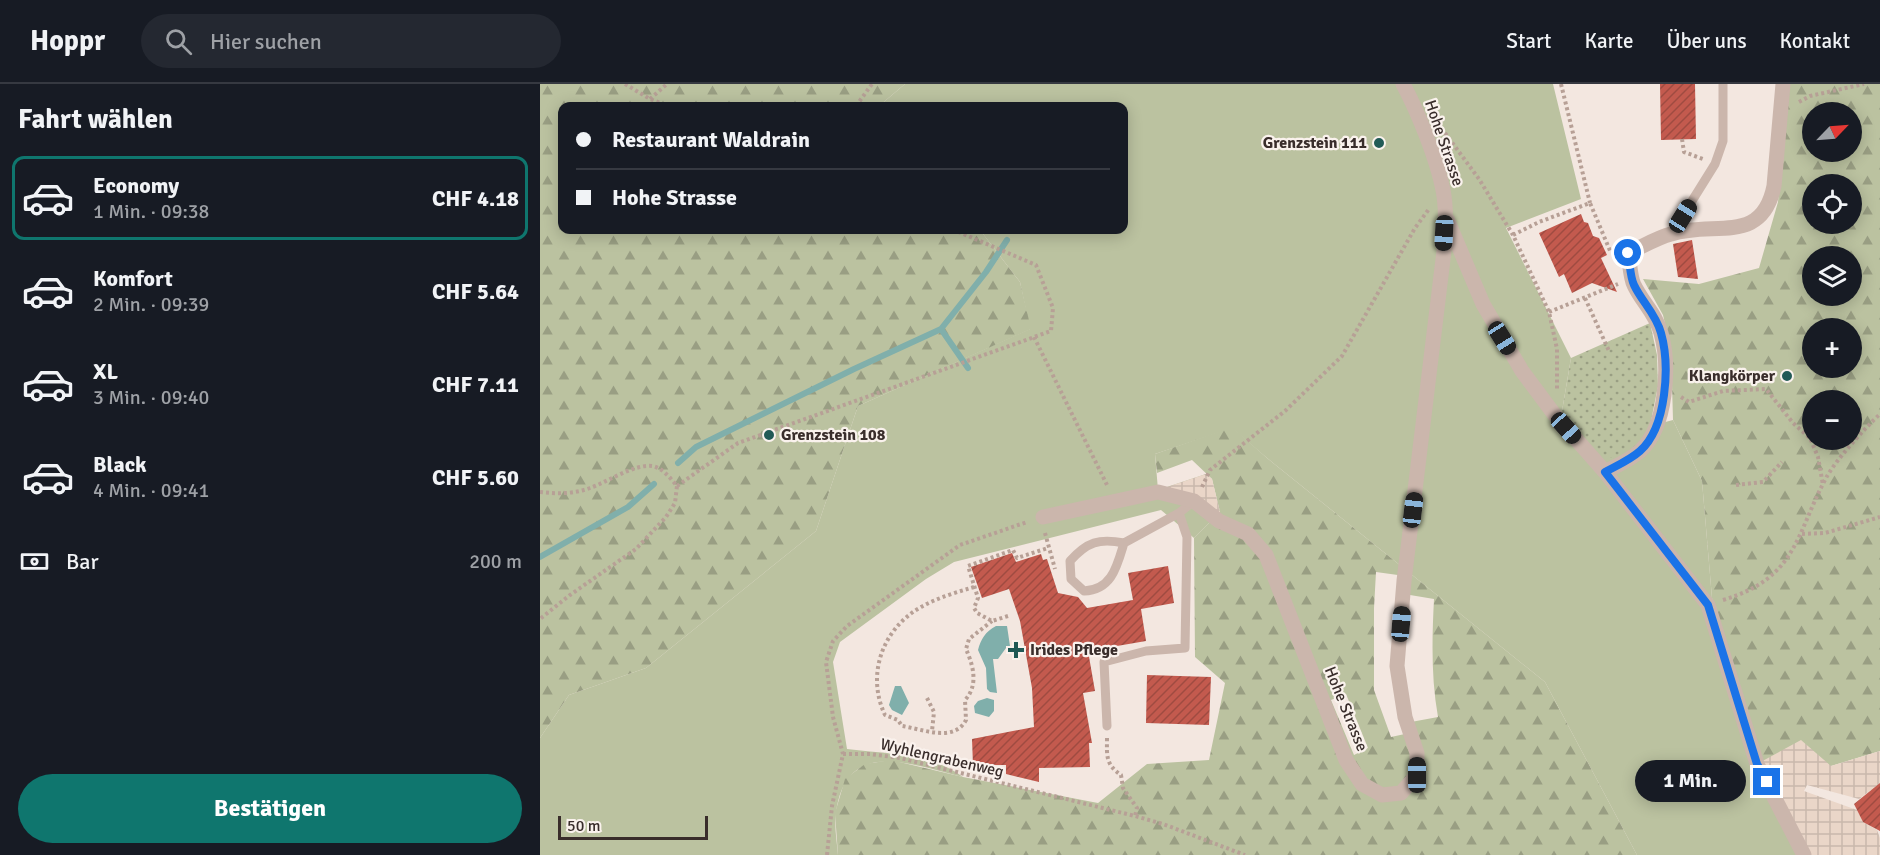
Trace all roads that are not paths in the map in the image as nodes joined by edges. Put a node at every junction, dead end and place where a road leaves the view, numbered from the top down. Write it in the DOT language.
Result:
graph roads {
  1 [pos="1403,84"];
  2 [pos="1723,84"];
  3 [pos="1783,84"];
  4 [pos="1445,215"];
  5 [pos="1672,233"];
  6 [pos="1605,472"];
  7 [pos="1194,501"];
  8 [pos="1179,513"];
  9 [pos="1043,517"];
  10 [pos="1124,543"];
  11 [pos="1107,726"];
  12 [pos="1804,855"];
  1 -- 4 [label="street, Hohe Strasse"];
  2 -- 5 [label="lane"];
  3 -- 5 [label="street"];
  4 -- 6 [label="street, Hohe Strasse"];
  4 -- 7 [label="street, Hohe Strasse"];
  5 -- 6 [label="street"];
  6 -- 12 [label="street, Hohe Strasse"];
  7 -- 8 [label="lane"];
  7 -- 9 [label="street, Hohe Strasse"];
  8 -- 10 [label="lane"];
  8 -- 11 [label="lane"];
  10 -- 10 [label="lane"];
}
